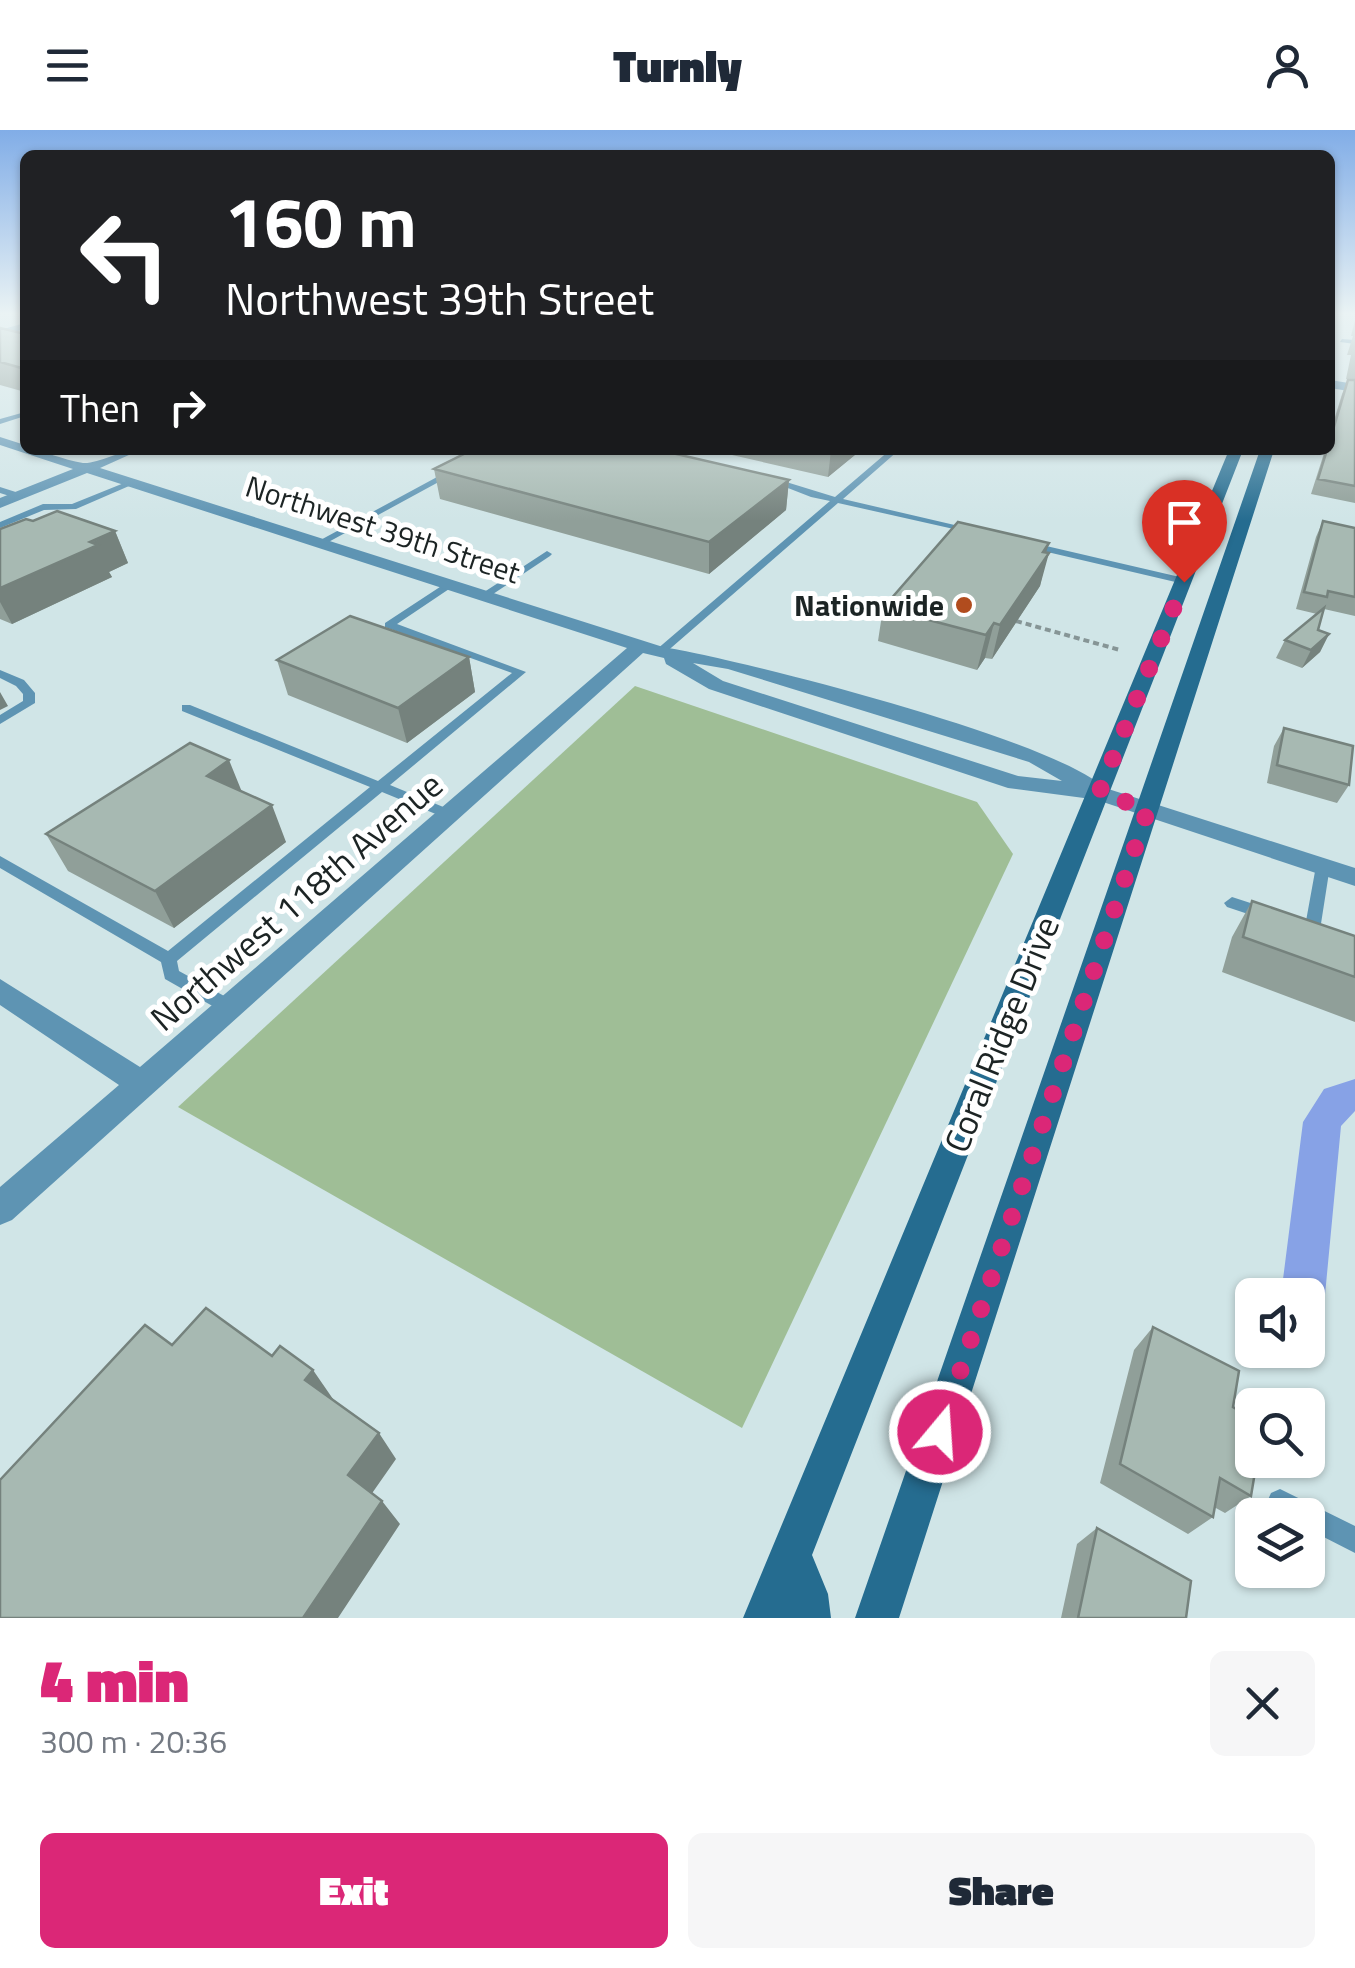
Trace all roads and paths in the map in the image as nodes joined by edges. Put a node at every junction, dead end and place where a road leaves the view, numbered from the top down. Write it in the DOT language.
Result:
graph roads {
  1 [pos="46,455"];
  2 [pos="120,455"];
  3 [pos="889,455"];
  4 [pos="1234,455"];
  5 [pos="1265,455"];
  6 [pos="87,468"];
  7 [pos="457,469"];
  8 [pos="753,474"];
  9 [pos="132,483"];
  10 [pos="0,490"];
  11 [pos="19,496"];
  12 [pos="838,500"];
  13 [pos="0,503"];
  14 [pos="0,525"];
  15 [pos="990,536"];
  16 [pos="1010,541"];
  17 [pos="320,543"];
  18 [pos="547,554"];
  19 [pos="1184,582"];
  20 [pos="450,585"];
  21 [pos="483,596"];
  22 [pos="1016,622"];
  23 [pos="650,649"];
  24 [pos="1120,650"];
  25 [pos="0,674"];
  26 [pos="186,708"];
  27 [pos="0,720"];
  28 [pos="380,786"];
  29 [pos="1099,793"];
  30 [pos="1148,809"];
  31 [pos="448,814"];
  32 [pos="0,860"];
  33 [pos="1323,866"];
  34 [pos="1355,876"];
  35 [pos="1232,903"];
  36 [pos="169,959"];
  37 [pos="0,990"];
  38 [pos="229,1006"];
  39 [pos="141,1084"];
  40 [pos="0,1209"];
  41 [pos="1325,1524"];
  42 [pos="1355,1540"];
  43 [pos="790,1554"];
  44 [pos="765,1618"];
  45 [pos="809,1618"];
  46 [pos="877,1618"];
  1 -- 6 [label="street, Northwest 39th Street"];
  2 -- 6 [label="street"];
  3 -- 12 [label="lane"];
  4 -- 19 [label="main road, Coral Ridge Drive"];
  5 -- 30 [label="main road, Coral Ridge Drive"];
  6 -- 9 [label="street, Northwest 39th Street"];
  6 -- 11 [label="street"];
  7 -- 17 [label="lane"];
  8 -- 12 [label="lane"];
  9 -- 14 [label="lane"];
  9 -- 17 [label="street, Northwest 39th Street"];
  10 -- 11 [label="lane"];
  11 -- 13 [label="street"];
  12 -- 15 [label="lane"];
  12 -- 23 [label="lane"];
  16 -- 19 [label="lane"];
  17 -- 20 [label="street, Northwest 39th Street"];
  18 -- 21 [label="lane"];
  19 -- 29 [label="main road, Coral Ridge Drive"];
  20 -- 21 [label="street, Northwest 39th Street"];
  20 -- 28 [label="lane"];
  21 -- 23 [label="street, Northwest 39th Street"];
  22 -- 24 [label="path"];
  23 -- 29 [label="street, Northwest 39th Street"];
  23 -- 31 [label="street, Northwest 118th Avenue"];
  25 -- 27 [label="lane"];
  26 -- 28 [label="lane"];
  28 -- 31 [label="lane"];
  28 -- 36 [label="lane"];
  29 -- 30 [label="street, Northwest 39th Street"];
  29 -- 43 [label="main road, Coral Ridge Drive"];
  30 -- 33 [label="street, Northwest 39th Street"];
  30 -- 46 [label="main road, Coral Ridge Drive"];
  31 -- 38 [label="street, Northwest 118th Avenue"];
  32 -- 36 [label="lane"];
  33 -- 34 [label="street, Northwest 39th Street"];
  33 -- 35 [label="lane"];
  36 -- 38 [label="lane"];
  37 -- 39 [label="street"];
  38 -- 39 [label="street, Northwest 118th Avenue"];
  39 -- 40 [label="street, Northwest 118th Avenue"];
  41 -- 42 [label="lane"];
  43 -- 44 [label="main road, Coral Ridge Drive"];
  43 -- 45 [label="main road"];
}
